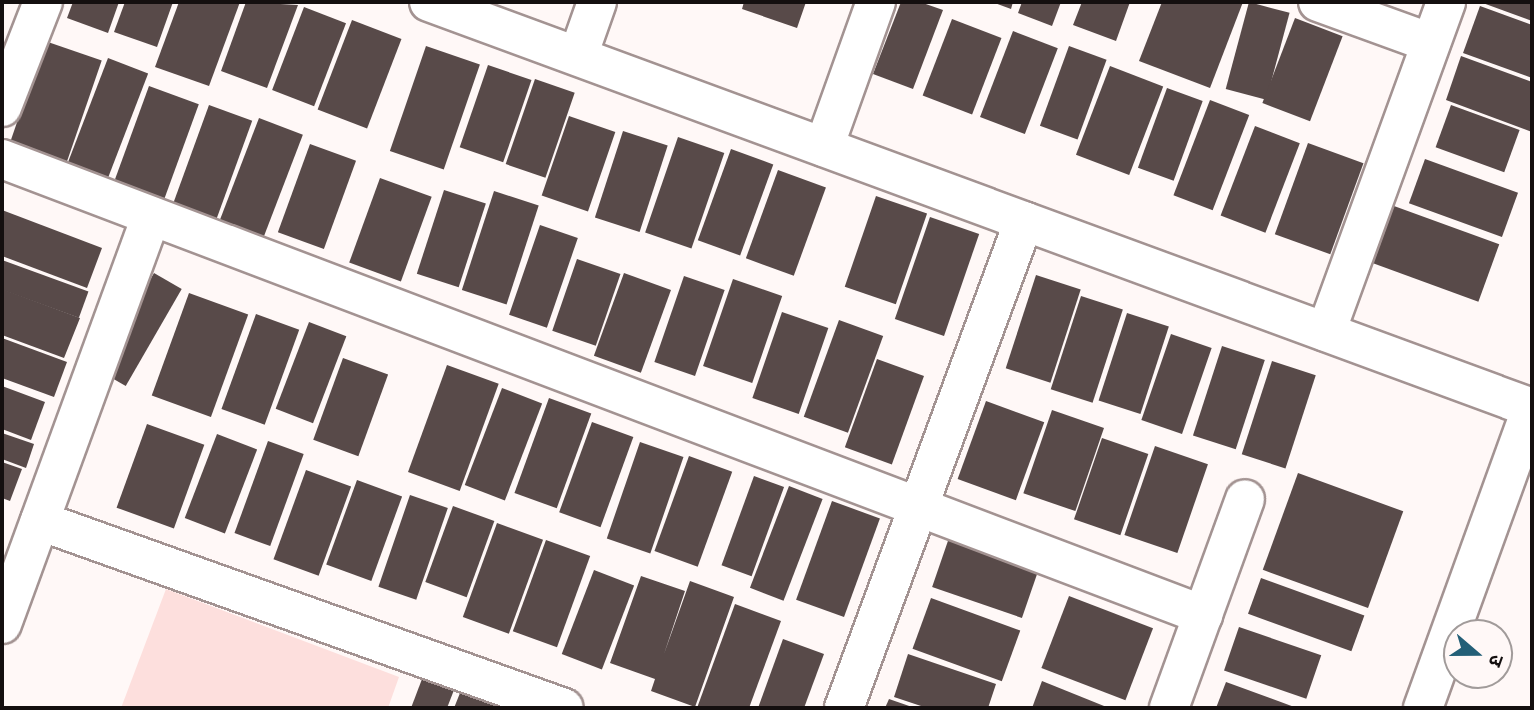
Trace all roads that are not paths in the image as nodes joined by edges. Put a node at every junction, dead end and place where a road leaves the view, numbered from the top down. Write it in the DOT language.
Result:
graph roads {
  1 [pos="43,2"];
  2 [pos="429,2"];
  3 [pos="597,2"];
  4 [pos="876,2"];
  5 [pos="1318,2"];
  6 [pos="1446,2"];
  7 [pos="1431,43"];
  8 [pos="578,57"];
  9 [pos="2,107"];
  10 [pos="824,147"];
  11 [pos="2,159"];
  12 [pos="151,215"];
  13 [pos="1024,221"];
  14 [pos="1326,332"];
  15 [pos="1532,408"];
  16 [pos="1245,499"];
  17 [pos="918,507"];
  18 [pos="40,521"];
  19 [pos="1203,615"];
  20 [pos="2,624"];
  21 [pos="564,708"];
  22 [pos="844,708"];
  23 [pos="1169,708"];
  24 [pos="1423,708"];
  1 -- 9 [label="street"];
  2 -- 8 [label="street"];
  3 -- 8 [label="street"];
  4 -- 10 [label="street"];
  5 -- 7 [label="street"];
  6 -- 7 [label="street"];
  7 -- 14 [label="street"];
  8 -- 10 [label="street"];
  10 -- 13 [label="street"];
  11 -- 12 [label="street"];
  12 -- 17 [label="street"];
  12 -- 18 [label="street"];
  13 -- 14 [label="street"];
  13 -- 17 [label="street"];
  14 -- 15 [label="street"];
  15 -- 24 [label="street"];
  16 -- 19 [label="street"];
  17 -- 19 [label="street"];
  17 -- 22 [label="street"];
  18 -- 20 [label="street"];
  18 -- 21 [label="street"];
  19 -- 23 [label="street"];
}
